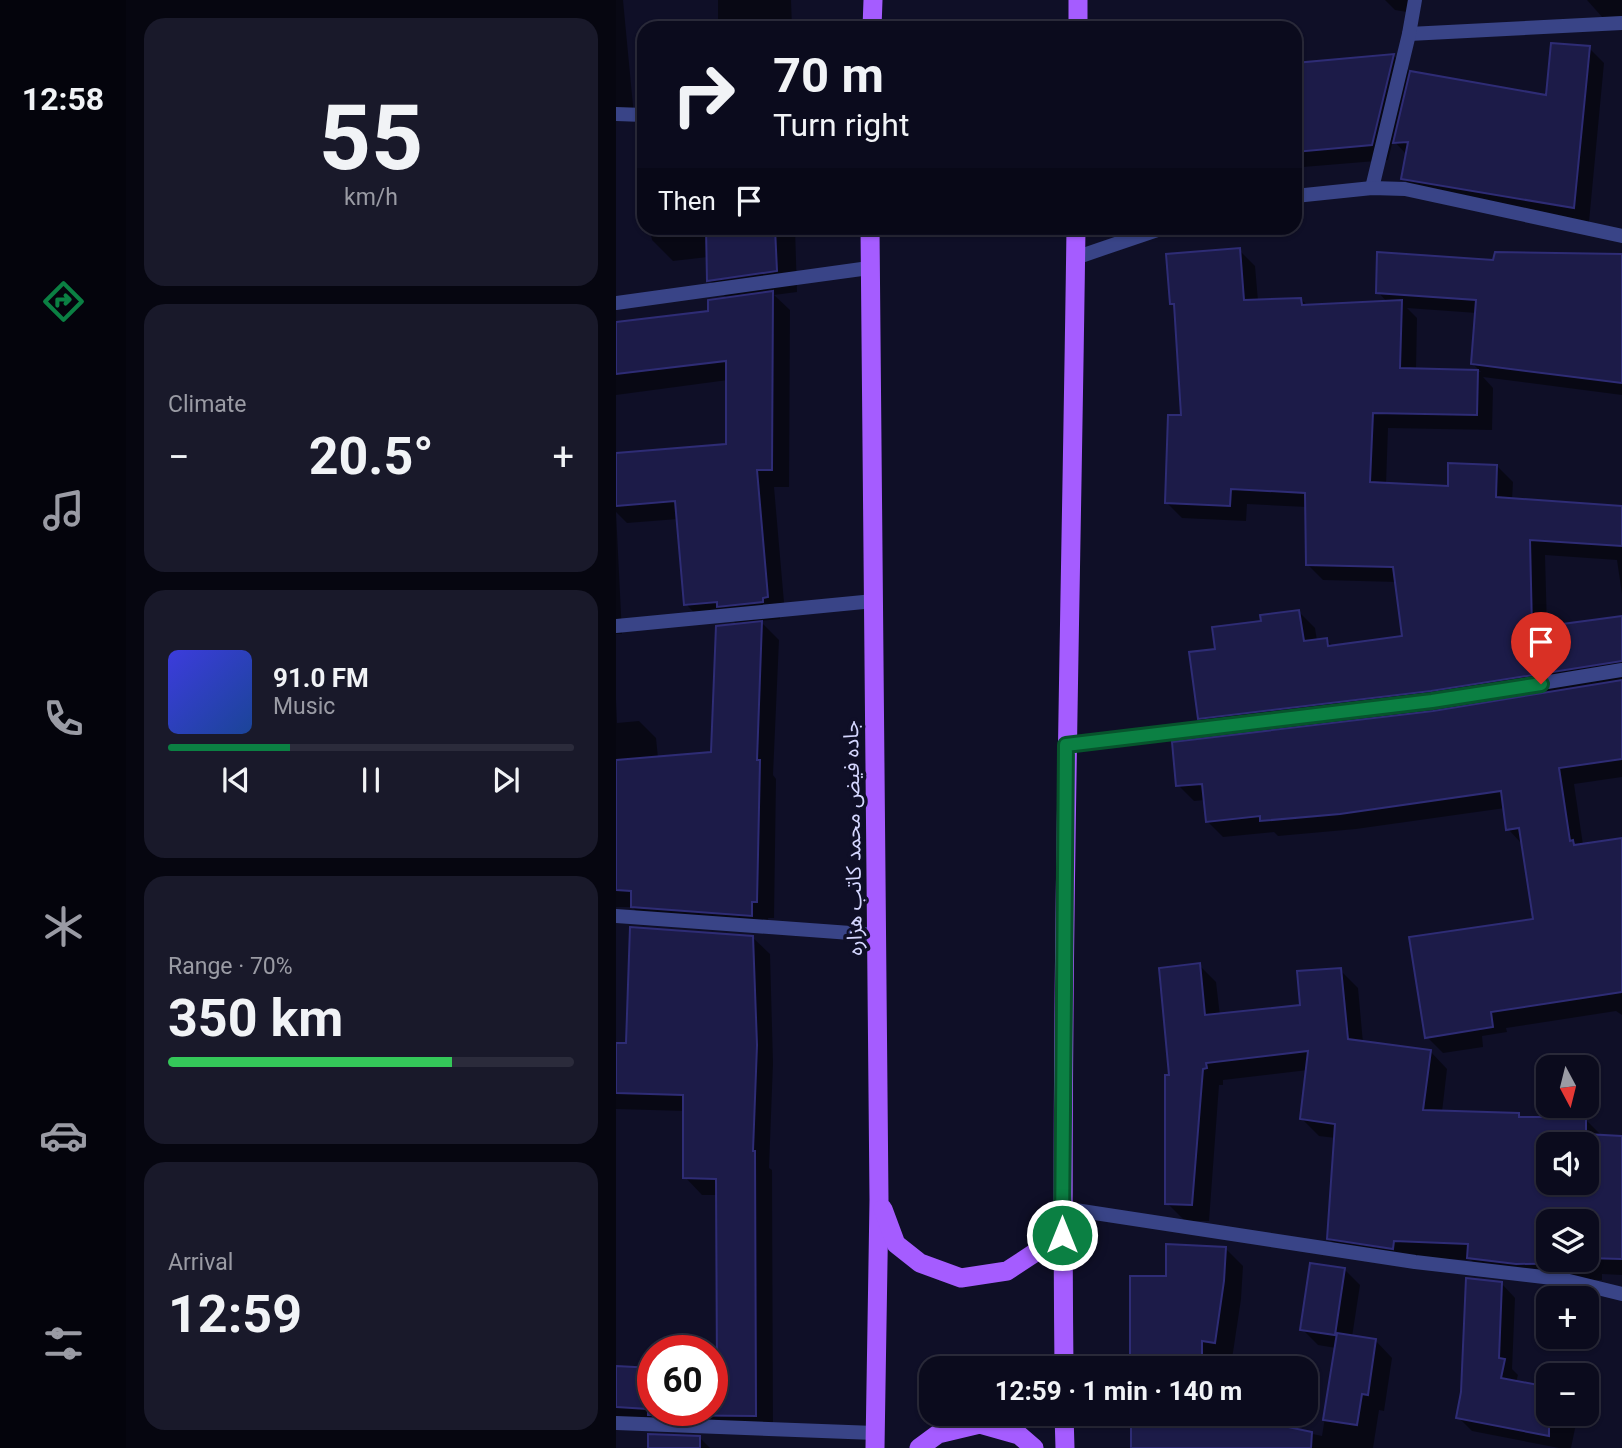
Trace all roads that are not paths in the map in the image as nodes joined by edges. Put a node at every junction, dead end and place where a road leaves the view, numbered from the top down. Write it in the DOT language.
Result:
graph roads {
  1 [pos="873,0"];
  2 [pos="1078,0"];
  3 [pos="1415,0"];
  4 [pos="872,21"];
  5 [pos="1078,21"];
  6 [pos="1622,23"];
  7 [pos="1409,34"];
  8 [pos="616,114"];
  9 [pos="637,115"];
  10 [pos="1372,188"];
  11 [pos="1302,195"];
  12 [pos="870,235"];
  13 [pos="1076,235"];
  14 [pos="1143,235"];
  15 [pos="1622,236"];
  16 [pos="1075,258"];
  17 [pos="869,268"];
  18 [pos="616,303"];
  19 [pos="874,601"];
  20 [pos="616,626"];
  21 [pos="1622,670"];
  22 [pos="1066,745"];
  23 [pos="616,916"];
  24 [pos="878,935"];
  25 [pos="879,1200"];
  26 [pos="1062,1209"];
  27 [pos="1622,1294"];
  28 [pos="1064,1356"];
  29 [pos="616,1423"];
  30 [pos="1064,1426"];
  31 [pos="875,1441"];
  32 [pos="919,1448"];
  33 [pos="1034,1448"];
  34 [pos="1065,1448"];
  1 -- 4 [label="main road"];
  2 -- 5 [label="main road"];
  3 -- 7 [label="street"];
  6 -- 7 [label="street"];
  7 -- 10 [label="street"];
  8 -- 9 [label="street"];
  10 -- 11 [label="street"];
  10 -- 15 [label="street"];
  12 -- 17 [label="main road, جاده فیض محمد کاتب هزاره"];
  13 -- 16 [label="main road"];
  14 -- 16 [label="street"];
  16 -- 22 [label="main road"];
  17 -- 18 [label="street"];
  17 -- 19 [label="main road, جاده فیض محمد کاتب هزاره"];
  19 -- 20 [label="street"];
  19 -- 24 [label="main road, جاده فیض محمد کاتب هزاره"];
  21 -- 22 [label="street"];
  22 -- 26 [label="main road"];
  23 -- 24 [label="street"];
  24 -- 25 [label="main road, جاده فیض محمد کاتب هزاره"];
  25 -- 26 [label="main road"];
  25 -- 31 [label="main road, جاده فیض محمد کاتب هزاره"];
  26 -- 27 [label="street"];
  26 -- 28 [label="main road"];
  29 -- 31 [label="street"];
  30 -- 34 [label="main road"];
  32 -- 33 [label="main road"];
}
